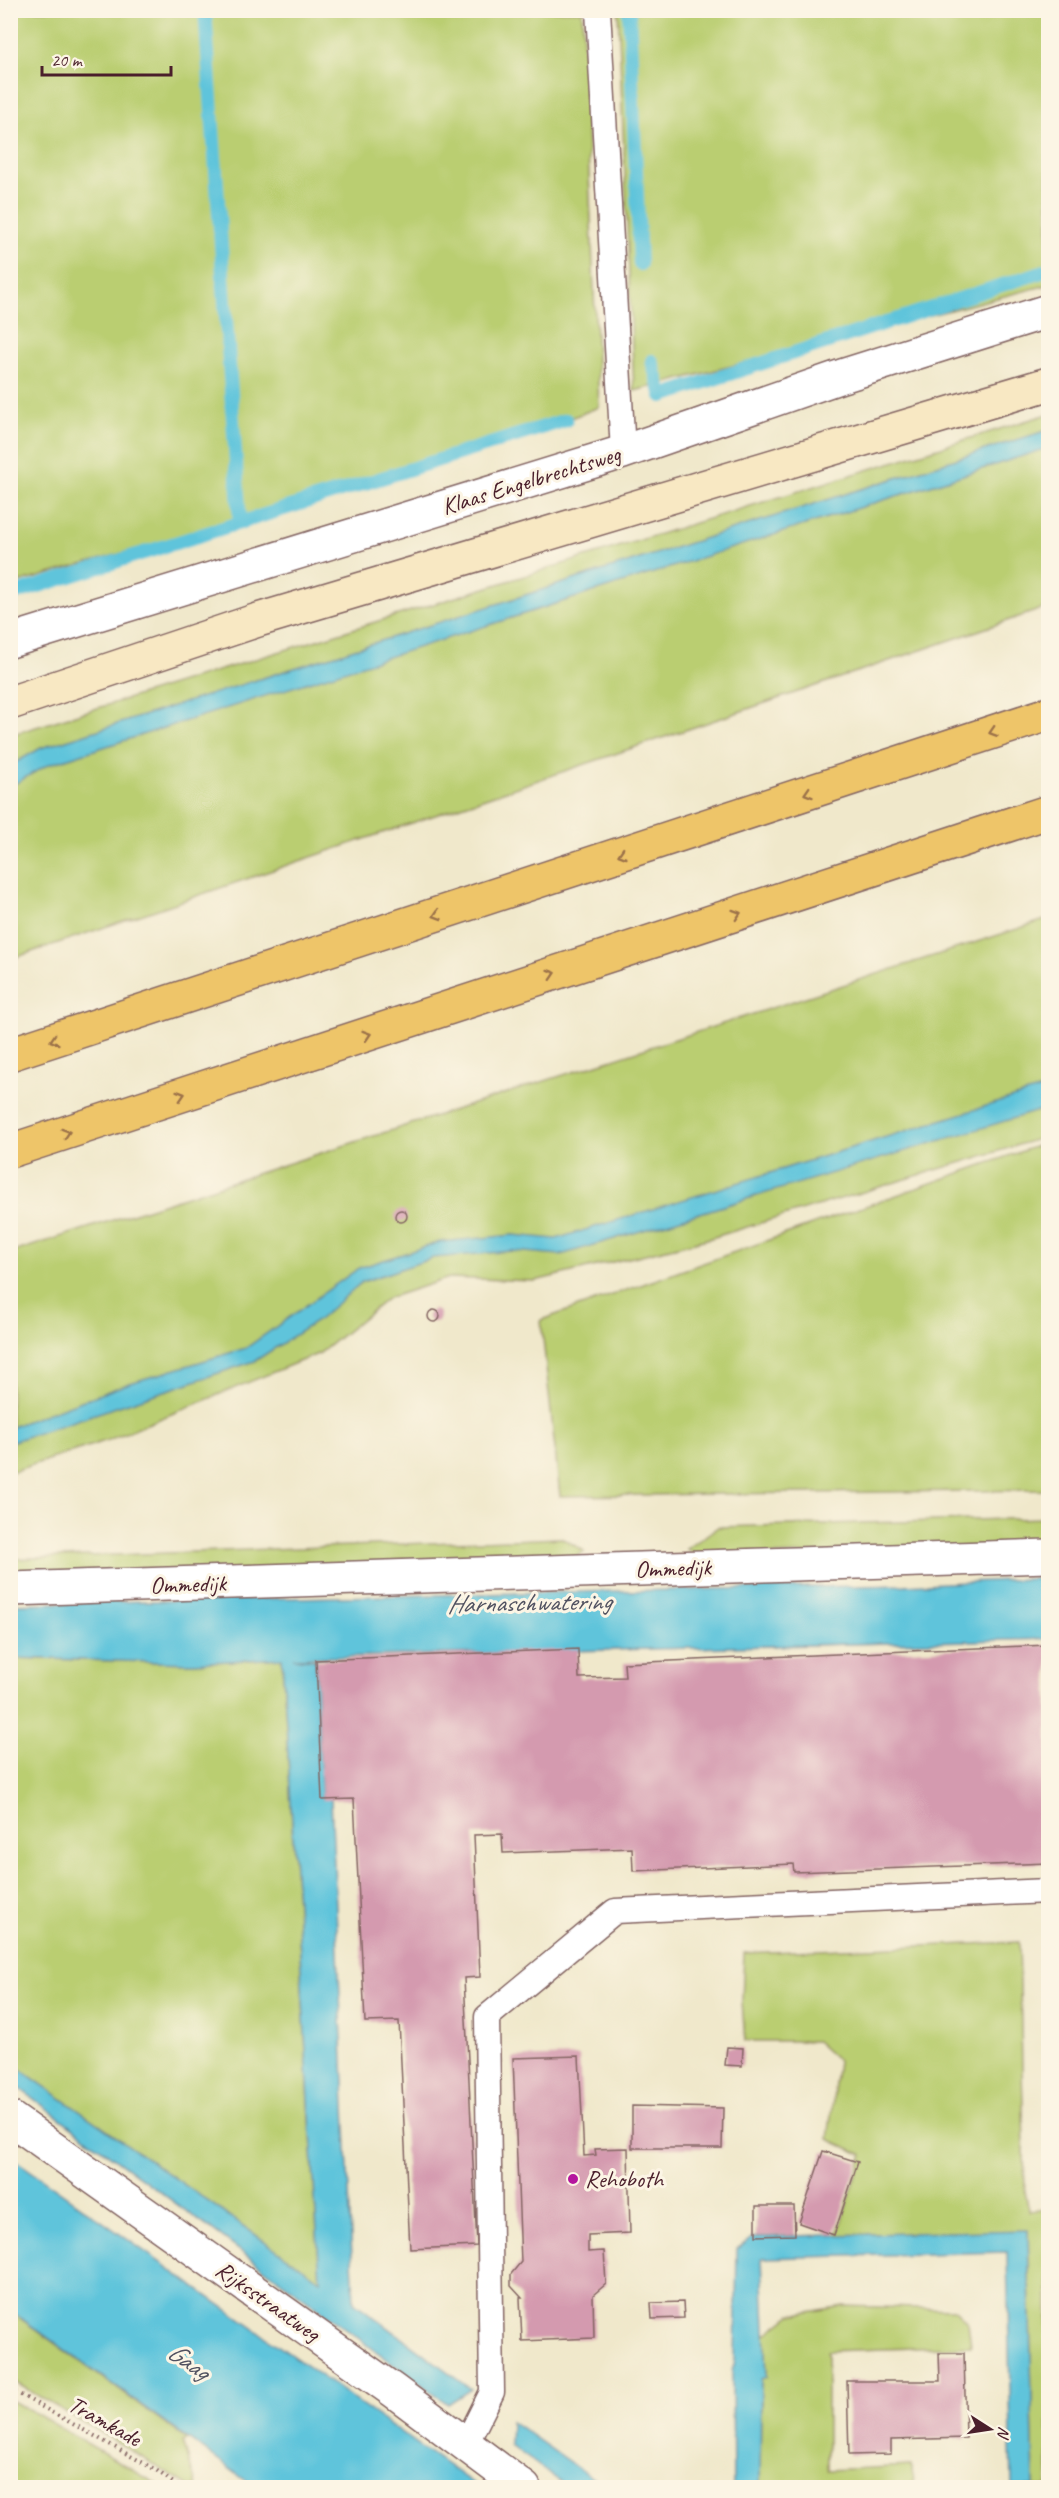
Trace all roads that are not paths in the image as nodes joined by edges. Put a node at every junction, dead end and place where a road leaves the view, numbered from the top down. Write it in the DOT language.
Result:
graph roads {
  1 [pos="598,10"];
  2 [pos="1048,311"];
  3 [pos="1048,384"];
  4 [pos="623,452"];
  5 [pos="10,640"];
  6 [pos="10,703"];
  7 [pos="1048,714"];
  8 [pos="1048,812"];
  9 [pos="10,1054"];
  10 [pos="10,1151"];
  11 [pos="1048,1556"];
  12 [pos="10,1589"];
  13 [pos="1048,1891"];
  14 [pos="10,2118"];
  15 [pos="466,2444"];
  16 [pos="524,2487"];
  1 -- 4 [label="lane"];
  2 -- 4 [label="street, Klaas Engelbrechtsweg"];
  3 -- 6 [label="main road"];
  4 -- 5 [label="street, Klaas Engelbrechtsweg"];
  7 -- 9 [label="highway, one-way"];
  10 -- 8 [label="highway, one-way"];
  11 -- 12 [label="street, Ommedijk"];
  13 -- 15 [label="lane"];
  14 -- 15 [label="street, Rijksstraatweg"];
  15 -- 16 [label="street, Rijksstraatweg"];
}
